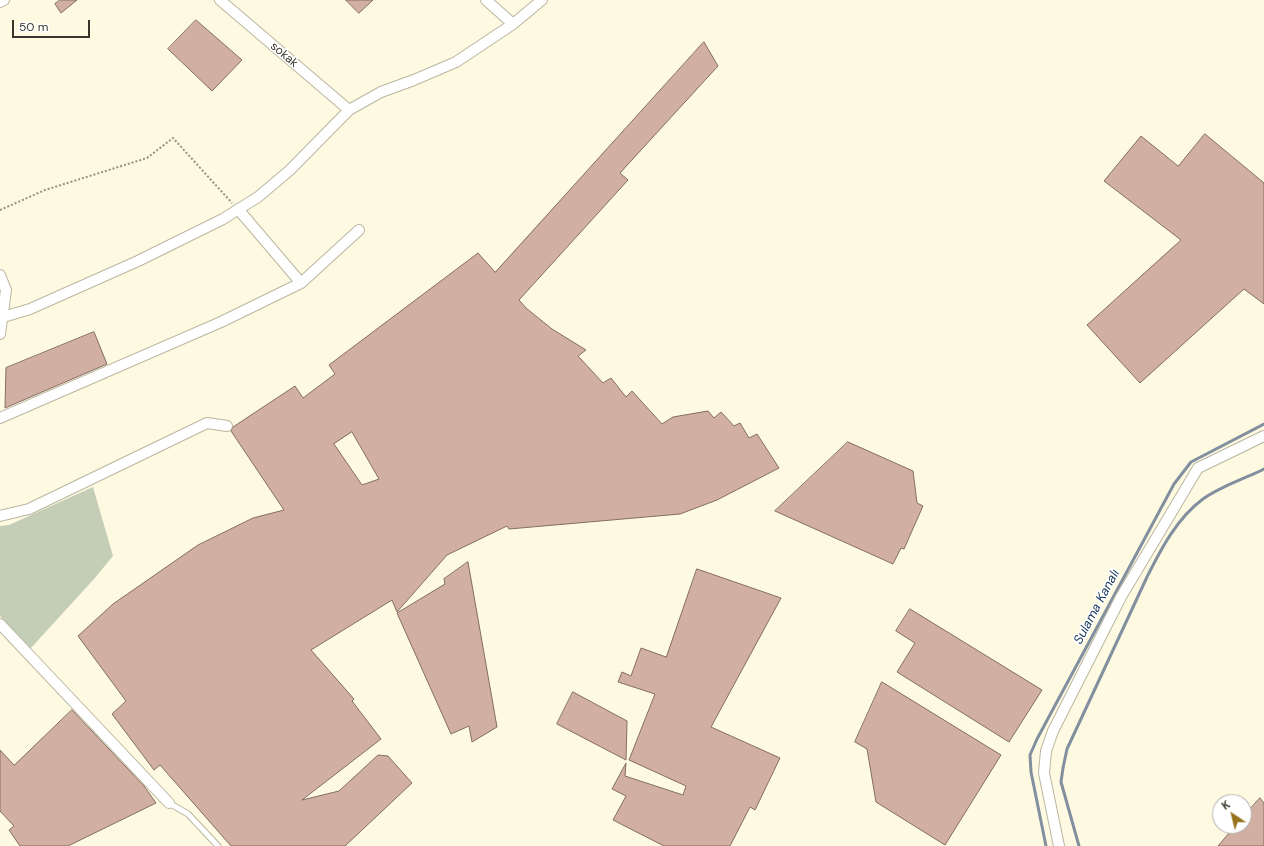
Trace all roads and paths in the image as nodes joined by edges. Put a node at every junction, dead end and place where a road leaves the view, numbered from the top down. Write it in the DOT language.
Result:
graph roads {
  1 [pos="4,0"];
  2 [pos="220,0"];
  3 [pos="486,0"];
  4 [pos="542,0"];
  5 [pos="0,2"];
  6 [pos="513,24"];
  7 [pos="349,110"];
  8 [pos="0,210"];
  9 [pos="238,210"];
  10 [pos="359,230"];
  11 [pos="0,275"];
  12 [pos="301,283"];
  13 [pos="1,318"];
  14 [pos="0,334"];
  15 [pos="0,418"];
  16 [pos="227,426"];
  17 [pos="1264,436"];
  18 [pos="0,516"];
  19 [pos="0,624"];
  20 [pos="169,803"];
  21 [pos="218,846"];
  22 [pos="1059,846"];
  1 -- 5 [label="street"];
  2 -- 7 [label="street, sokak"];
  3 -- 6 [label="street"];
  4 -- 6 [label="street"];
  6 -- 7 [label="street"];
  7 -- 9 [label="street"];
  8 -- 9 [label="path"];
  9 -- 12 [label="street"];
  9 -- 13 [label="street"];
  10 -- 12 [label="street"];
  11 -- 13 [label="street"];
  12 -- 15 [label="street"];
  13 -- 14 [label="street"];
  16 -- 18 [label="street"];
  17 -- 22 [label="street"];
  19 -- 20 [label="street"];
  20 -- 21 [label="lane"];
}
